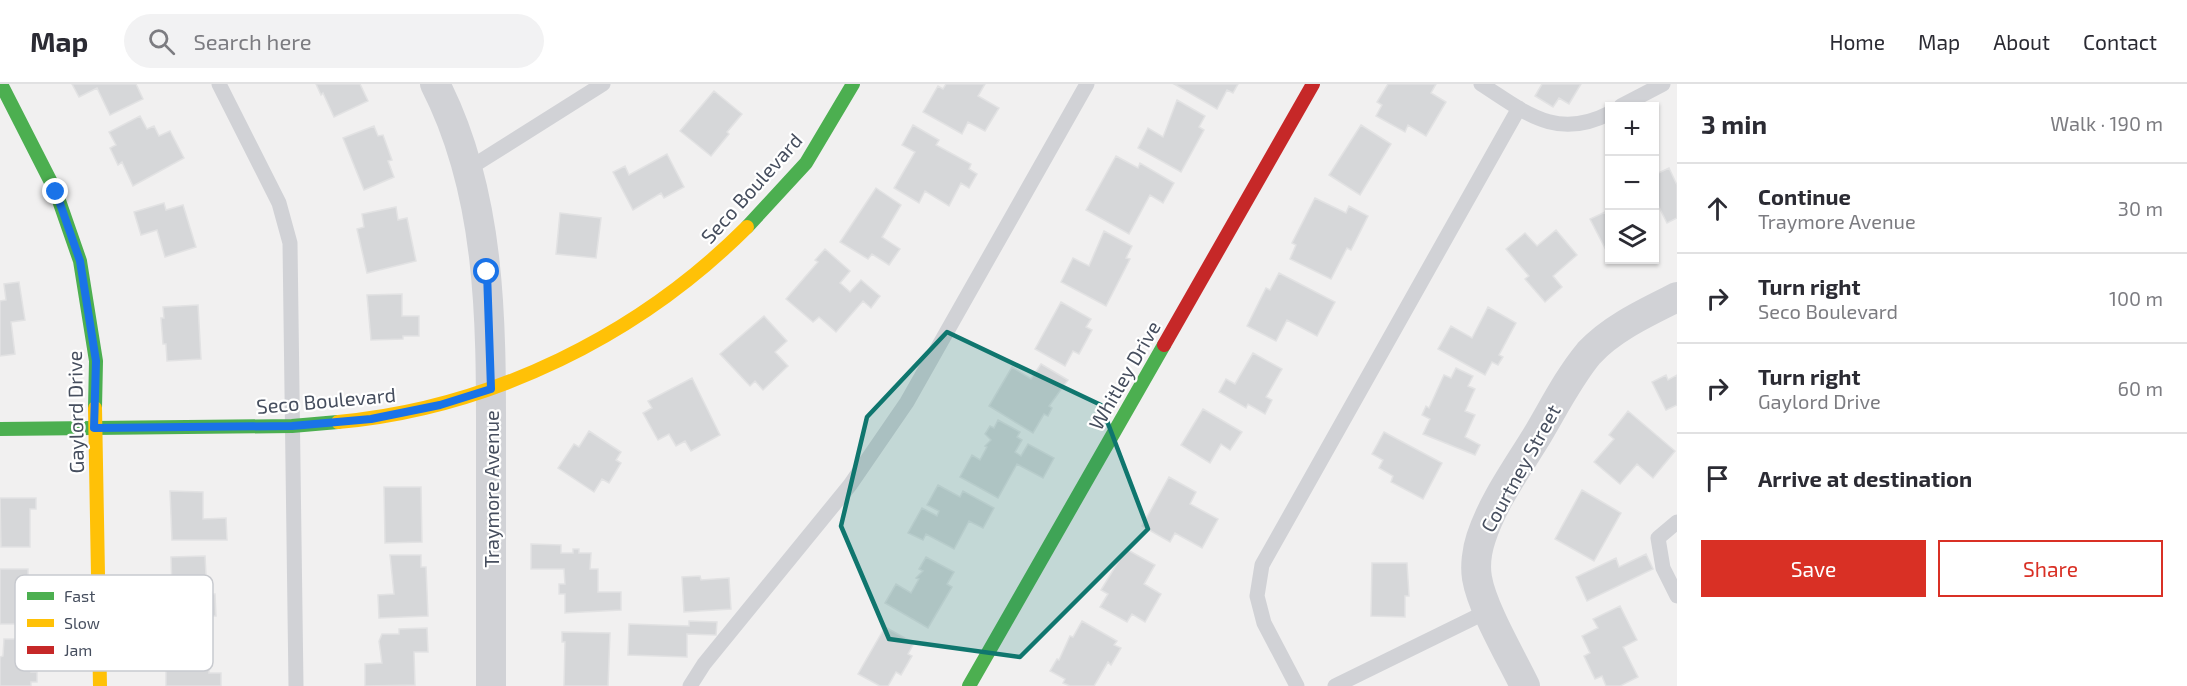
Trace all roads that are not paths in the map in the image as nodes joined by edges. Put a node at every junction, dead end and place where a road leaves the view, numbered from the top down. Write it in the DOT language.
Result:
graph roads {
  1 [pos="1,84"];
  2 [pos="219,84"];
  3 [pos="435,84"];
  4 [pos="603,84"];
  5 [pos="854,84"];
  6 [pos="1087,84"];
  7 [pos="1313,84"];
  8 [pos="1481,84"];
  9 [pos="1663,84"];
  10 [pos="1629,102"];
  11 [pos="1519,108"];
  12 [pos="1605,115"];
  13 [pos="468,169"];
  14 [pos="1677,297"];
  15 [pos="491,389"];
  16 [pos="292,426"];
  17 [pos="94,428"];
  18 [pos="0,429"];
  19 [pos="1677,522"];
  20 [pos="97,575"];
  21 [pos="1677,597"];
  22 [pos="1488,611"];
  23 [pos="100,671"];
  24 [pos="100,686"];
  25 [pos="296,686"];
  26 [pos="491,686"];
  27 [pos="690,686"];
  28 [pos="969,686"];
  29 [pos="1297,686"];
  30 [pos="1335,686"];
  31 [pos="1525,686"];
  1 -- 17 [label="street, Gaylord Drive"];
  2 -- 16 [label="lane"];
  3 -- 13 [label="street, Traymore Avenue"];
  4 -- 13 [label="lane"];
  5 -- 15 [label="street, Seco Boulevard"];
  6 -- 27 [label="lane"];
  7 -- 28 [label="street, Whitley Drive"];
  8 -- 11 [label="lane"];
  9 -- 10 [label="lane"];
  11 -- 12 [label="lane"];
  11 -- 29 [label="lane"];
  13 -- 15 [label="street, Traymore Avenue"];
  14 -- 22 [label="street, Courtney Street"];
  15 -- 16 [label="street, Seco Boulevard"];
  15 -- 26 [label="street, Traymore Avenue"];
  16 -- 17 [label="street, Seco Boulevard"];
  16 -- 25 [label="lane"];
  17 -- 18 [label="street, Seco Boulevard"];
  17 -- 20 [label="street, Gaylord Drive"];
  19 -- 21 [label="lane"];
  22 -- 30 [label="lane"];
  22 -- 31 [label="street, Courtney Street"];
  23 -- 24 [label="street, Gaylord Drive"];
}
